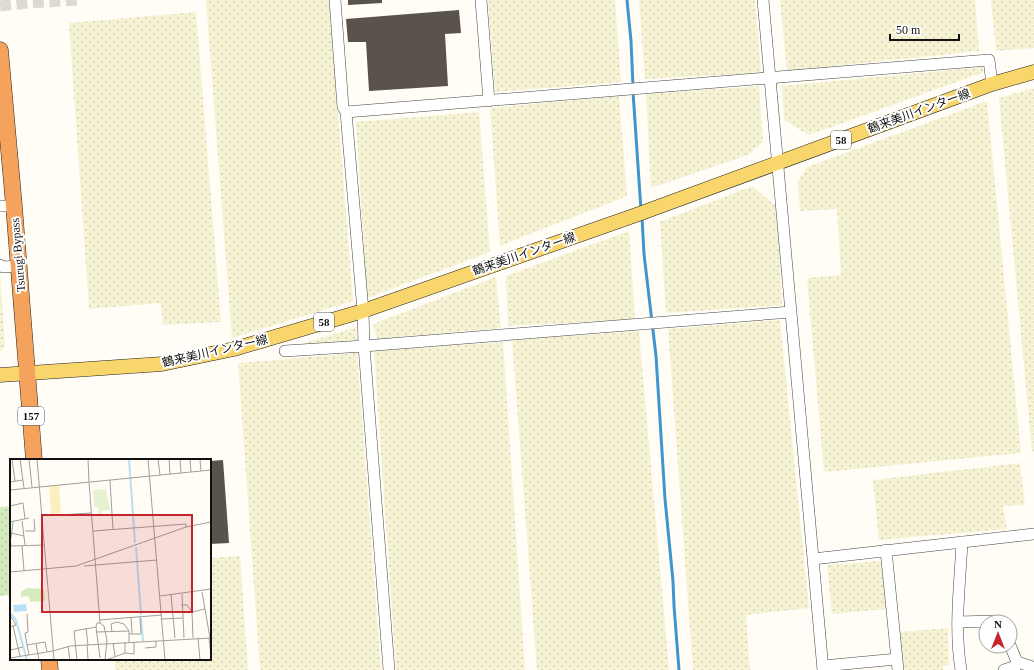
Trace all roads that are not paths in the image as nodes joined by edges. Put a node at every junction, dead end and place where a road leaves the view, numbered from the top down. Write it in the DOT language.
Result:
graph roads {
  1 [pos="335,0"];
  2 [pos="481,0"];
  3 [pos="763,0"];
  4 [pos="0,50"];
  5 [pos="1034,72"];
  6 [pos="770,79"];
  7 [pos="992,84"];
  8 [pos="488,101"];
  9 [pos="346,112"];
  10 [pos="778,163"];
  11 [pos="7,206"];
  12 [pos="0,266"];
  13 [pos="19,266"];
  14 [pos="363,311"];
  15 [pos="790,312"];
  16 [pos="364,346"];
  17 [pos="285,351"];
  18 [pos="28,373"];
  19 [pos="0,375"];
  20 [pos="34,459"];
  21 [pos="1034,534"];
  22 [pos="962,542"];
  23 [pos="886,550"];
  24 [pos="813,559"];
  25 [pos="978,621"];
  26 [pos="958,622"];
  27 [pos="1014,654"];
  28 [pos="49,660"];
  29 [pos="1017,662"];
  30 [pos="898,664"];
  31 [pos="1031,667"];
  32 [pos="823,668"];
  33 [pos="50,670"];
  34 [pos="389,670"];
  35 [pos="961,670"];
  36 [pos="1004,670"];
  1 -- 9 [label="street"];
  2 -- 8 [label="street"];
  3 -- 6 [label="street"];
  4 -- 11 [label="highway, Tsurugi Bypass / 157"];
  5 -- 7 [label="main road, 鶴来美川インター線 / 58"];
  6 -- 7 [label="street"];
  6 -- 8 [label="street"];
  6 -- 10 [label="street"];
  7 -- 10 [label="main road, 鶴来美川インター線 / 58"];
  8 -- 9 [label="street"];
  9 -- 14 [label="street"];
  10 -- 14 [label="main road, 鶴来美川インター線 / 58"];
  10 -- 15 [label="street"];
  11 -- 13 [label="highway, Tsurugi Bypass / 157"];
  12 -- 13 [label="street"];
  13 -- 18 [label="highway, Tsurugi Bypass / 157"];
  14 -- 16 [label="street"];
  14 -- 18 [label="main road, 鶴来美川インター線 / 58"];
  15 -- 16 [label="street"];
  15 -- 24 [label="street"];
  16 -- 17 [label="street"];
  16 -- 34 [label="street"];
  18 -- 19 [label="main road, 鶴来美川インター線 / 58"];
  18 -- 20 [label="highway, Tsurugi Bypass / 157"];
  21 -- 22 [label="street"];
  22 -- 23 [label="street"];
  22 -- 26 [label="street"];
  23 -- 24 [label="street"];
  23 -- 30 [label="street"];
  24 -- 32 [label="street"];
  25 -- 26 [label="street"];
  26 -- 35 [label="street"];
  27 -- 29 [label="street"];
  28 -- 33 [label="highway"];
  29 -- 31 [label="street"];
  29 -- 36 [label="street"];
  30 -- 32 [label="street"];
}
